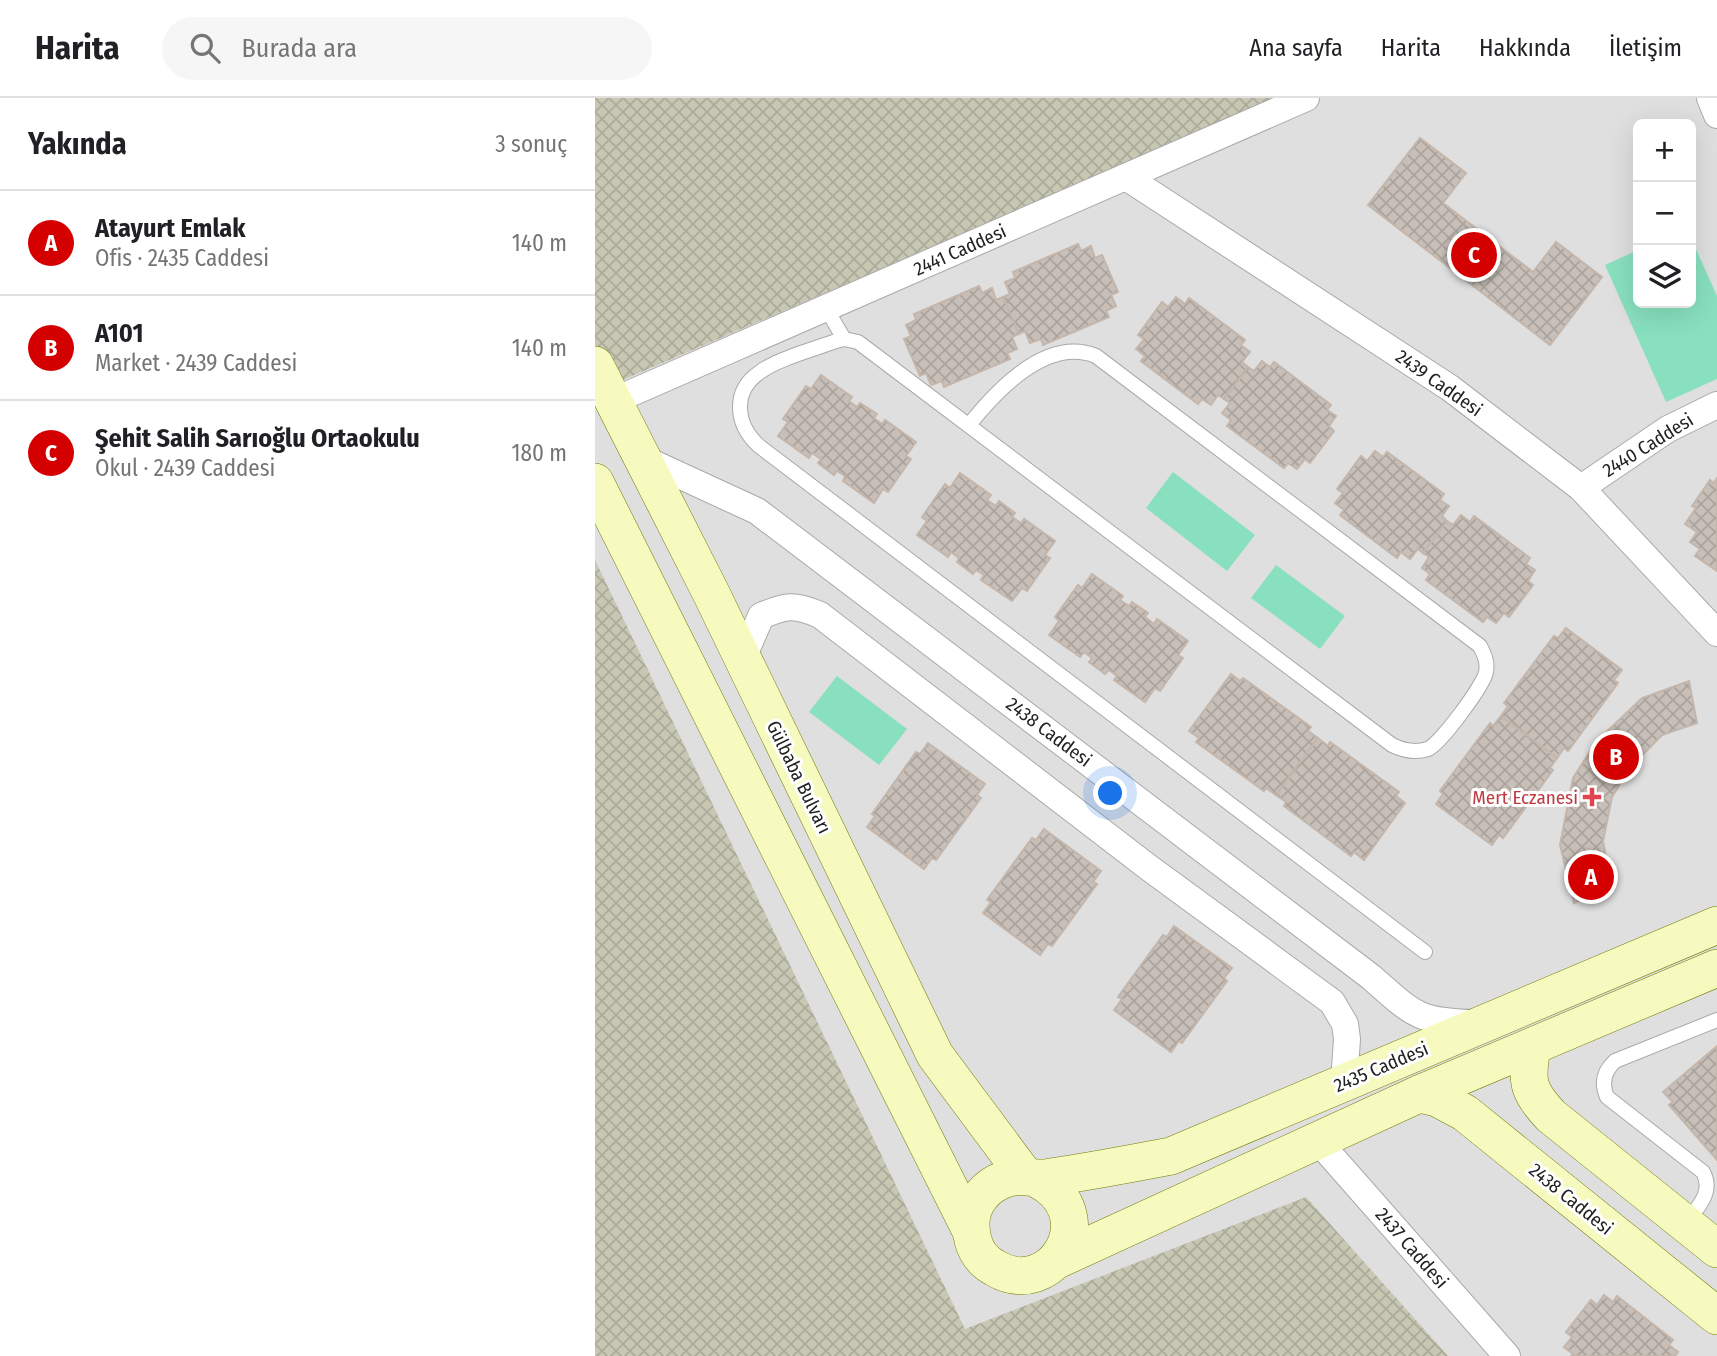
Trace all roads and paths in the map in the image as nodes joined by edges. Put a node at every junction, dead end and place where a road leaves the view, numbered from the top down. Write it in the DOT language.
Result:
graph roads {
  1 [pos="1306,98"];
  2 [pos="1710,98"];
  3 [pos="1717,115"];
  4 [pos="1126,177"];
  5 [pos="826,308"];
  6 [pos="844,339"];
  7 [pos="595,365"];
  8 [pos="613,401"];
  9 [pos="1717,405"];
  10 [pos="969,425"];
  11 [pos="642,458"];
  12 [pos="595,482"];
  13 [pos="1581,488"];
  14 [pos="1717,633"];
  15 [pos="742,660"];
  16 [pos="1717,925"];
  17 [pos="1425,952"];
  18 [pos="1717,968"];
  19 [pos="1717,1020"];
  20 [pos="1486,1023"];
  21 [pos="1532,1047"];
  22 [pos="1344,1083"];
  23 [pos="1419,1094"];
  24 [pos="1318,1140"];
  25 [pos="1031,1178"];
  26 [pos="1685,1224"];
  27 [pos="971,1231"];
  28 [pos="1717,1249"];
  29 [pos="1055,1261"];
  30 [pos="1717,1316"];
  31 [pos="1507,1356"];
  1 -- 4 [label="street, 2441 Caddesi"];
  2 -- 3 [label="street"];
  4 -- 5 [label="street, 2441 Caddesi"];
  4 -- 13 [label="street, 2439 Caddesi"];
  5 -- 6 [label="lane"];
  5 -- 8 [label="street, 2441 Caddesi"];
  6 -- 10 [label="lane"];
  6 -- 17 [label="lane"];
  7 -- 8 [label="street, Gülbaba Bulvarı"];
  8 -- 11 [label="street, Gülbaba Bulvarı"];
  9 -- 13 [label="street, 2440 Caddesi"];
  10 -- 10 [label="lane"];
  11 -- 15 [label="street, Gülbaba Bulvarı"];
  11 -- 20 [label="street, 2438 Caddesi"];
  12 -- 27 [label="street"];
  13 -- 14 [label="street, 2439 Caddesi"];
  15 -- 22 [label="street"];
  15 -- 25 [label="street, Gülbaba Bulvarı"];
  16 -- 20 [label="street, 2435 Caddesi"];
  18 -- 21 [label="street, 2435 Caddesi"];
  19 -- 26 [label="lane"];
  20 -- 22 [label="street, 2435 Caddesi"];
  21 -- 23 [label="street, 2435 Caddesi"];
  21 -- 26 [label="street"];
  22 -- 25 [label="street, 2435 Caddesi"];
  23 -- 24 [label="street, 2435 Caddesi"];
  23 -- 30 [label="street, 2438 Caddesi"];
  24 -- 29 [label="street, 2435 Caddesi"];
  24 -- 31 [label="street, 2437 Caddesi"];
  25 -- 27 [label="street"];
  25 -- 29 [label="street, Gülbaba Bulvarı"];
  26 -- 28 [label="street"];
  27 -- 29 [label="street"];
}
